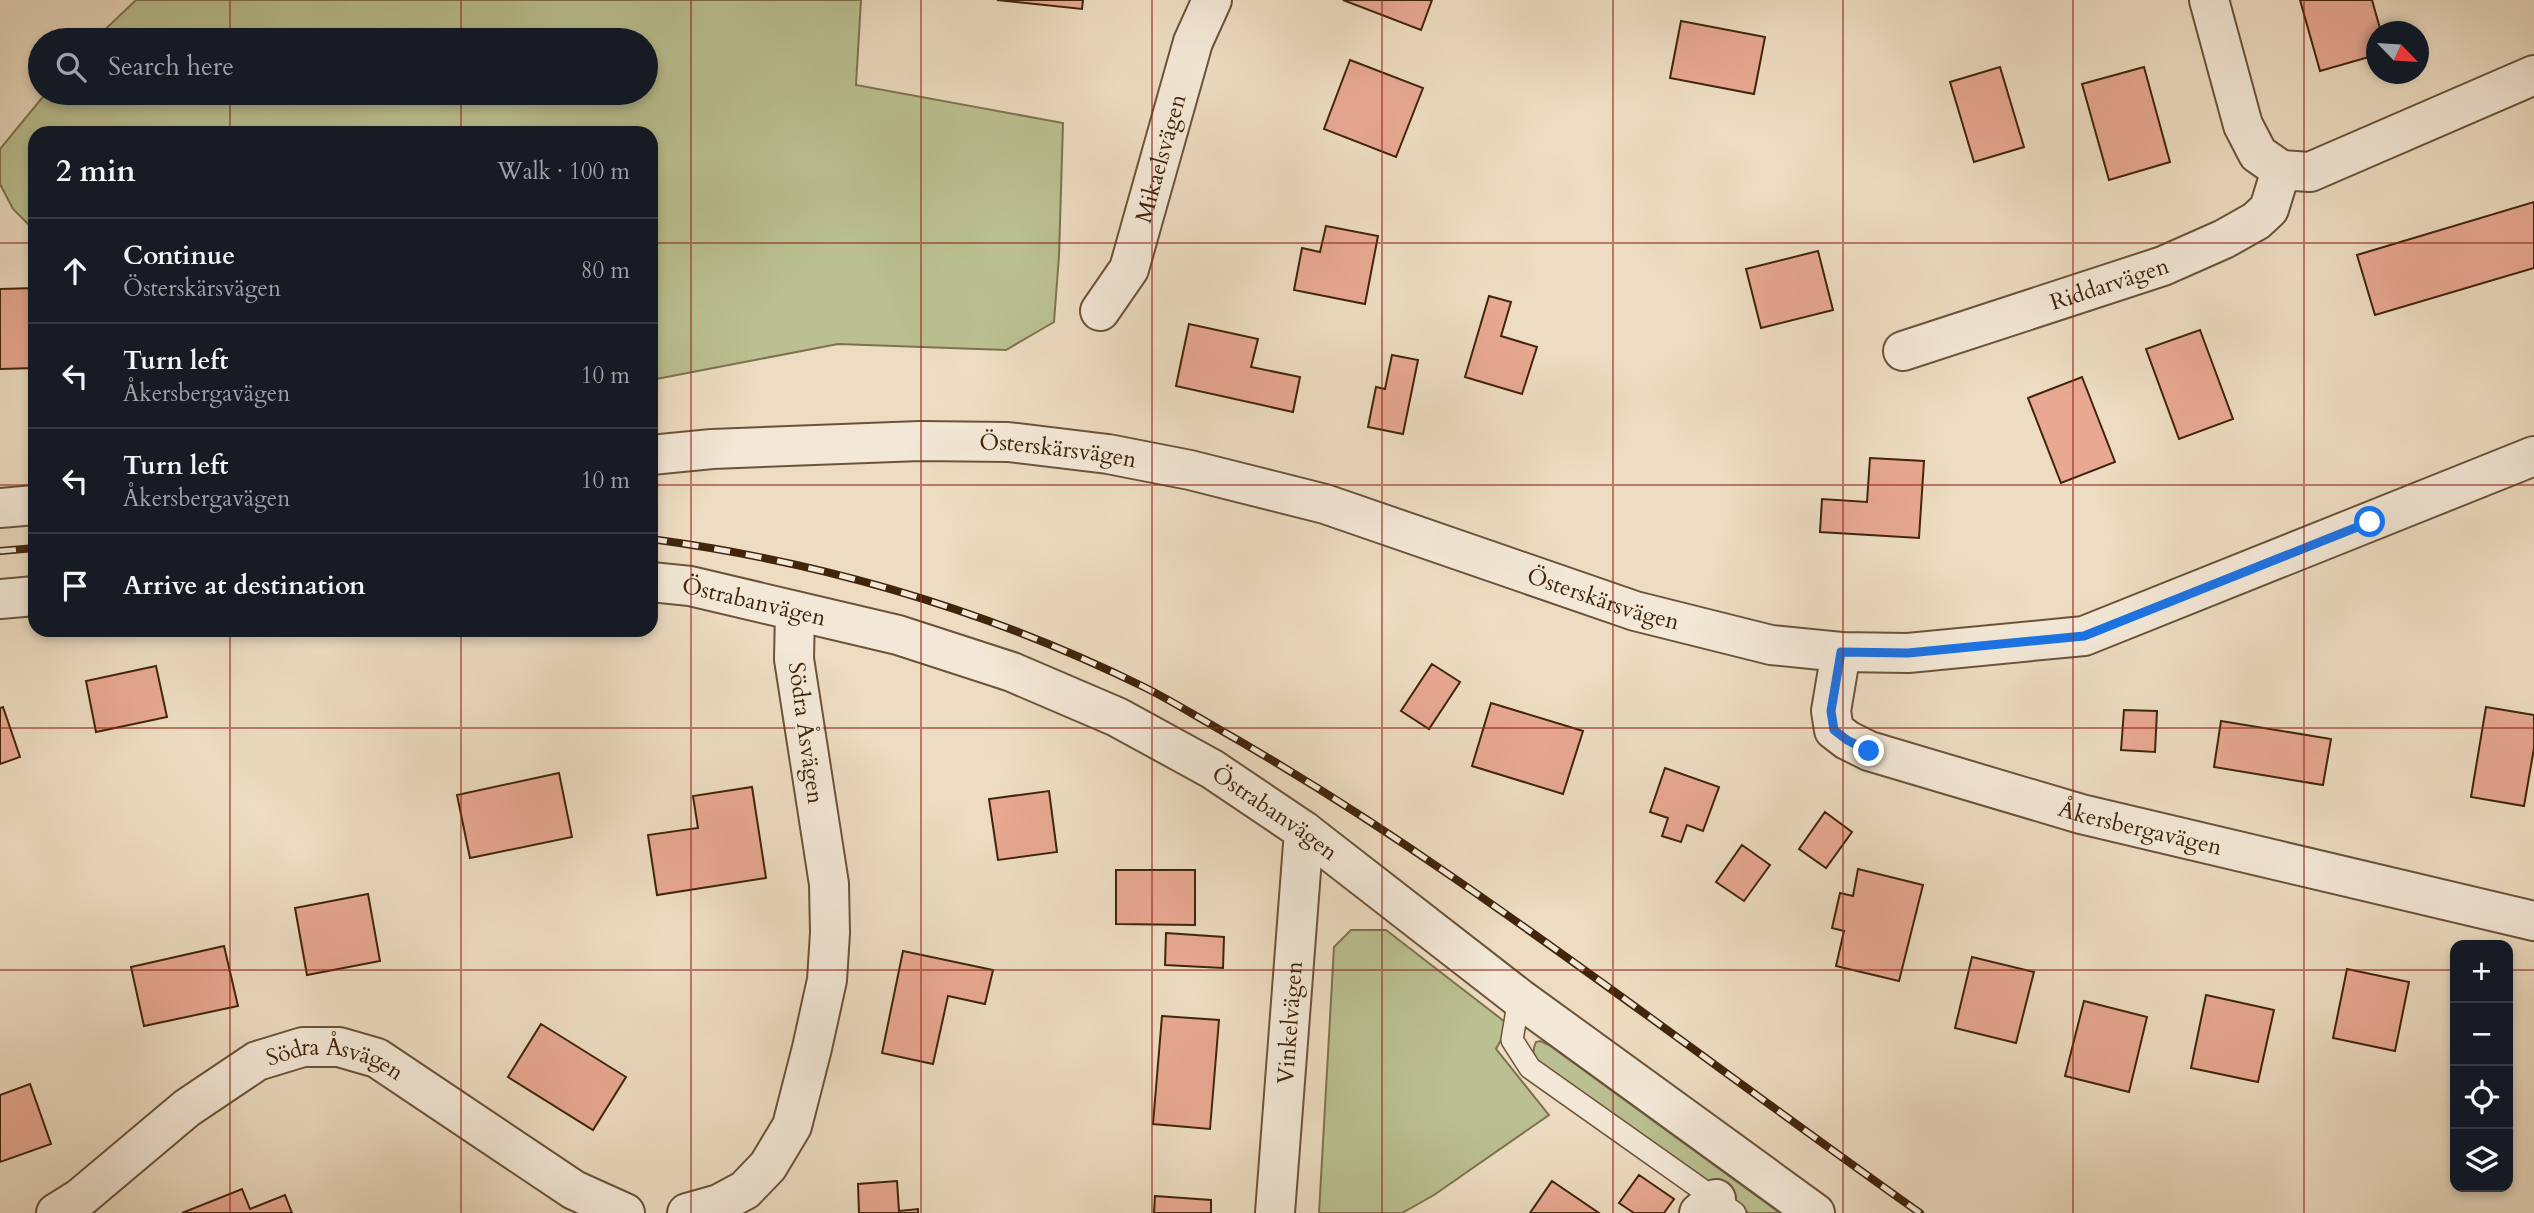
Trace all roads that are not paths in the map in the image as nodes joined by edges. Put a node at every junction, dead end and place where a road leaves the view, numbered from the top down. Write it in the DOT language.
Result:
graph roads {
  1 [pos="1212,0"];
  2 [pos="2209,0"];
  3 [pos="2534,75"];
  4 [pos="2281,170"];
  5 [pos="1100,311"];
  6 [pos="1903,351"];
  7 [pos="658,454"];
  8 [pos="2534,456"];
  9 [pos="28,506"];
  10 [pos="0,508"];
  11 [pos="658,583"];
  12 [pos="28,597"];
  13 [pos="0,599"];
  14 [pos="795,611"];
  15 [pos="1841,652"];
  16 [pos="1304,831"];
  17 [pos="2534,921"];
  18 [pos="1519,998"];
  19 [pos="1717,1208"];
  20 [pos="56,1213"];
  21 [pos="625,1213"];
  22 [pos="687,1213"];
  23 [pos="1275,1213"];
  24 [pos="1815,1213"];
  1 -- 5 [label="street, Mikaelsvägen"];
  2 -- 4 [label="street"];
  3 -- 4 [label="street"];
  4 -- 6 [label="street, Riddarvägen"];
  7 -- 15 [label="street, Österskärsvägen"];
  8 -- 15 [label="street, Österskärsvägen"];
  9 -- 10 [label="street"];
  11 -- 14 [label="street, Östrabanvägen"];
  12 -- 13 [label="street"];
  14 -- 16 [label="street, Östrabanvägen"];
  14 -- 22 [label="street, Södra Åsvägen"];
  15 -- 17 [label="street, Åkersbergavägen"];
  16 -- 18 [label="street, Östrabanvägen"];
  16 -- 23 [label="street, Vinkelvägen"];
  18 -- 19 [label="lane"];
  18 -- 24 [label="street, Östrabanvägen"];
  20 -- 21 [label="street, Södra Åsvägen"];
}
